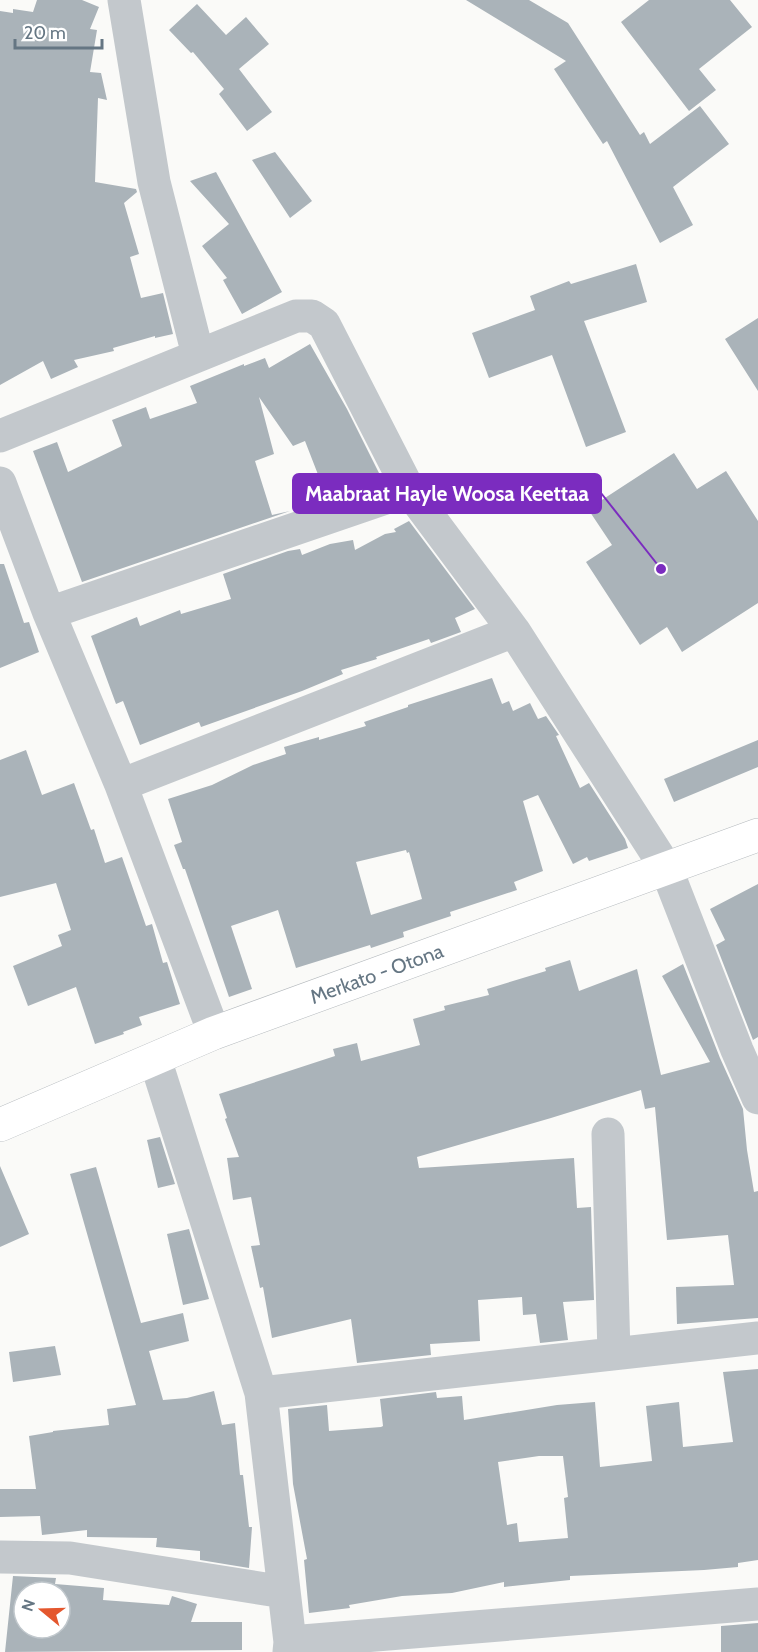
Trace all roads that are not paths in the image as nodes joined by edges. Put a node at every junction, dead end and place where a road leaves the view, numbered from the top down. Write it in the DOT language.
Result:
graph roads {
  1 [pos="124,0"];
  2 [pos="198,355"];
  3 [pos="0,436"];
  4 [pos="0,483"];
  5 [pos="409,490"];
  6 [pos="49,613"];
  7 [pos="514,631"];
  8 [pos="121,785"];
  9 [pos="758,835"];
  10 [pos="666,868"];
  11 [pos="214,1033"];
  12 [pos="155,1059"];
  13 [pos="758,1098"];
  14 [pos="0,1125"];
  15 [pos="608,1134"];
  16 [pos="758,1338"];
  17 [pos="614,1354"];
  18 [pos="261,1393"];
  19 [pos="0,1557"];
  20 [pos="284,1592"];
  21 [pos="758,1604"];
  22 [pos="289,1647"];
  1 -- 2 [label="street"];
  2 -- 3 [label="street"];
  2 -- 5 [label="street"];
  4 -- 6 [label="street"];
  5 -- 6 [label="street"];
  5 -- 7 [label="street"];
  6 -- 8 [label="street"];
  7 -- 8 [label="street"];
  7 -- 10 [label="street"];
  8 -- 11 [label="street"];
  9 -- 10 [label="main road, Merkato - Otona"];
  10 -- 11 [label="main road, Merkato - Otona"];
  10 -- 13 [label="street"];
  11 -- 12 [label="main road, Merkato - Otona"];
  12 -- 14 [label="main road, Merkato - Otona"];
  12 -- 18 [label="street"];
  15 -- 17 [label="street"];
  16 -- 17 [label="street"];
  17 -- 18 [label="street"];
  18 -- 20 [label="street"];
  19 -- 20 [label="street"];
  20 -- 22 [label="street"];
  21 -- 22 [label="street"];
}
